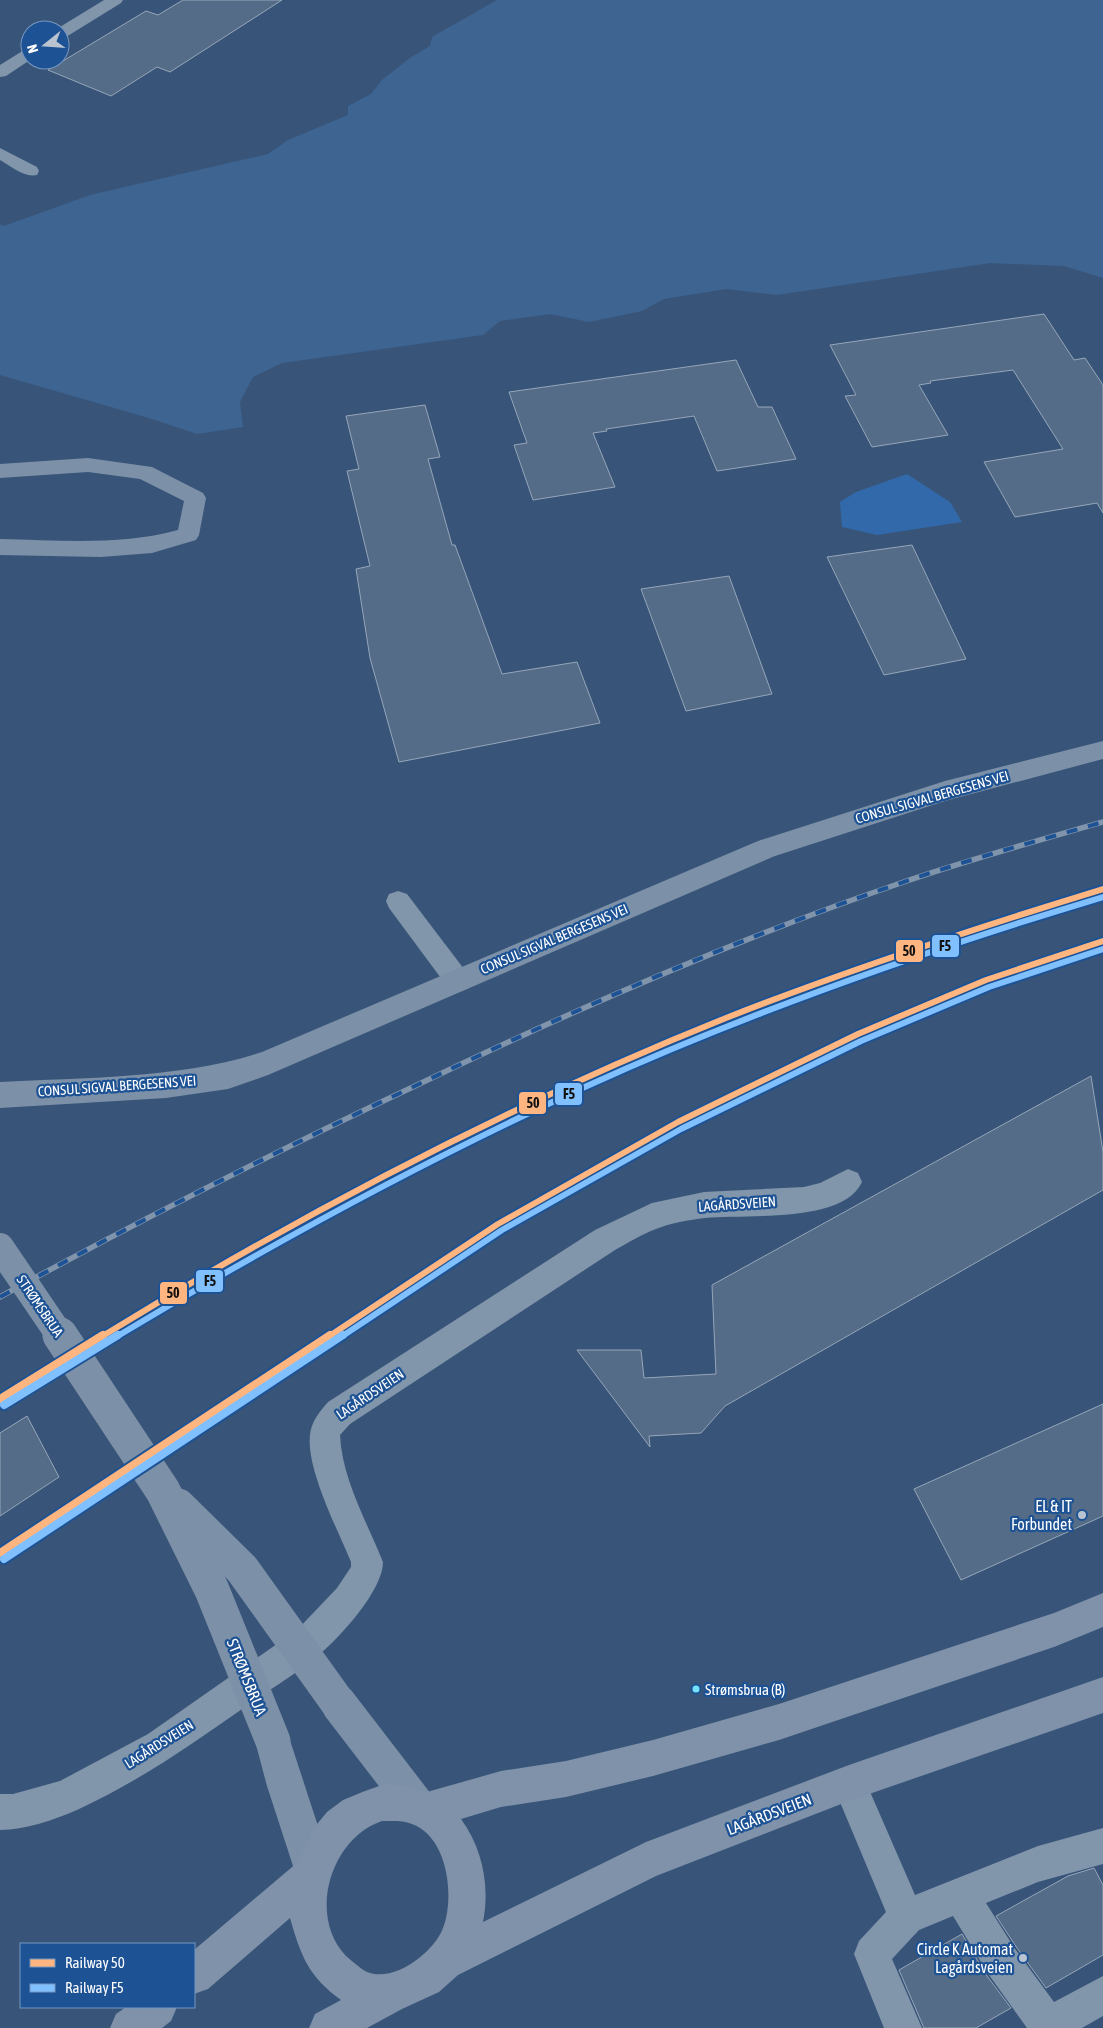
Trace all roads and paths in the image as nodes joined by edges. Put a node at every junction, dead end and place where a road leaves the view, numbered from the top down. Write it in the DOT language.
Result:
graph roads {
  1 [pos="115,0"];
  2 [pos="70,28"];
  3 [pos="20,59"];
  4 [pos="0,72"];
  5 [pos="0,153"];
  6 [pos="31,171"];
  7 [pos="0,472"];
  8 [pos="0,547"];
  9 [pos="1103,750"];
  10 [pos="398,901"];
  11 [pos="458,981"];
  12 [pos="0,1095"];
  13 [pos="848,1182"];
  14 [pos="0,1247"];
  15 [pos="163,1491"];
  16 [pos="1103,1610"];
  17 [pos="1103,1695"];
  18 [pos="849,1783"];
  19 [pos="422,1809"];
  20 [pos="0,1812"];
  21 [pos="1103,1846"];
  22 [pos="313,1872"];
  23 [pos="961,1894"];
  24 [pos="906,1917"];
  25 [pos="447,1960"];
  26 [pos="195,1974"];
  27 [pos="391,1993"];
  28 [pos="1103,1995"];
  29 [pos="156,2008"];
  30 [pos="1047,2027"];
  31 [pos="130,2028"];
  32 [pos="329,2028"];
  33 [pos="903,2028"];
  1 -- 2 [label="street"];
  3 -- 4 [label="street"];
  5 -- 6 [label="lane"];
  7 -- 8 [label="street"];
  9 -- 11 [label="street, CONSUL SIGVAL BERGESENS VEI"];
  10 -- 11 [label="lane"];
  11 -- 12 [label="street, CONSUL SIGVAL BERGESENS VEI"];
  13 -- 20 [label="lane, LAGÅRDSVEIEN"];
  14 -- 15 [label="street, STRØMSBRUA, bridge"];
  15 -- 19 [label="street, STRØMSBRUA, bridge"];
  15 -- 22 [label="street, STRØMSBRUA, bridge"];
  16 -- 19 [label="main road"];
  17 -- 18 [label="main road, LAGÅRDSVEIEN"];
  18 -- 24 [label="lane"];
  18 -- 25 [label="main road, LAGÅRDSVEIEN"];
  19 -- 22 [label="main road"];
  19 -- 25 [label="main road"];
  21 -- 23 [label="lane"];
  22 -- 26 [label="main road"];
  22 -- 27 [label="main road"];
  23 -- 24 [label="lane"];
  23 -- 30 [label="lane"];
  24 -- 33 [label="lane"];
  25 -- 27 [label="main road"];
  27 -- 32 [label="main road"];
  28 -- 30 [label="lane"];
  29 -- 31 [label="main road"];
}
